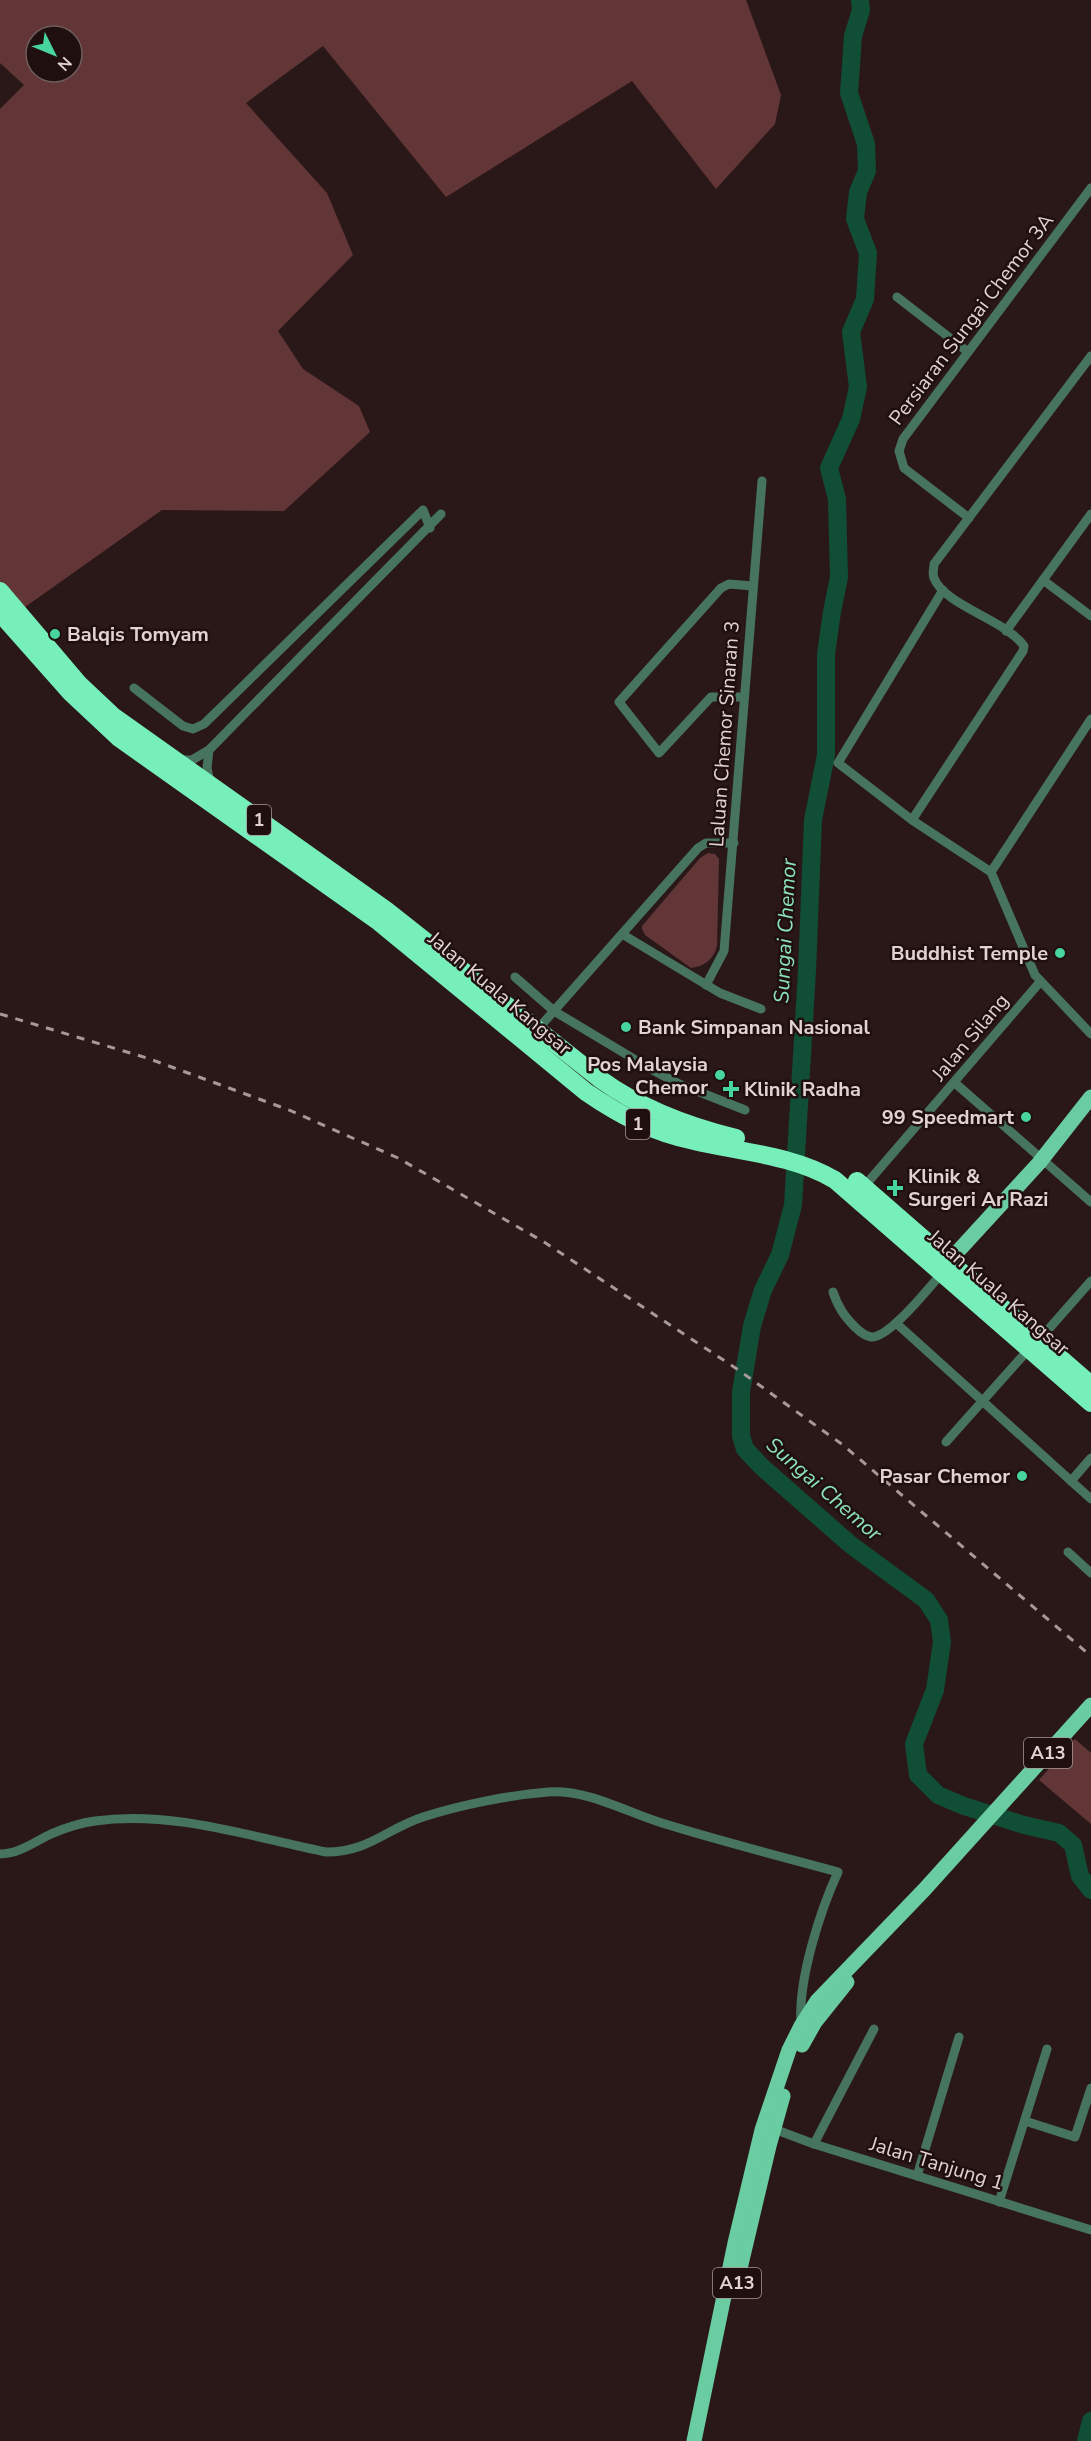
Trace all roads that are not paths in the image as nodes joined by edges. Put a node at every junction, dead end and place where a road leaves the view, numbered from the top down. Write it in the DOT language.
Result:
graph roads {
  1 [pos="1091,188"];
  2 [pos="897,297"];
  3 [pos="968,352"];
  4 [pos="1091,356"];
  5 [pos="762,481"];
  6 [pos="441,514"];
  7 [pos="1091,514"];
  8 [pos="969,518"];
  9 [pos="430,528"];
  10 [pos="1043,580"];
  11 [pos="753,586"];
  12 [pos="943,590"];
  13 [pos="0,591"];
  14 [pos="0,613"];
  15 [pos="1091,616"];
  16 [pos="1006,631"];
  17 [pos="134,688"];
  18 [pos="235,694"];
  19 [pos="744,697"];
  20 [pos="251,707"];
  21 [pos="1091,719"];
  22 [pos="208,750"];
  23 [pos="171,759"];
  24 [pos="211,787"];
  25 [pos="912,820"];
  26 [pos="734,843"];
  27 [pos="991,872"];
  28 [pos="622,934"];
  29 [pos="515,977"];
  30 [pos="1040,982"];
  31 [pos="706,985"];
  32 [pos="761,1009"];
  33 [pos="554,1011"];
  34 [pos="490,1013"];
  35 [pos="537,1030"];
  36 [pos="1091,1034"];
  37 [pos="955,1083"];
  38 [pos="1091,1097"];
  39 [pos="1091,1108"];
  40 [pos="611,1109"];
  41 [pos="745,1110"];
  42 [pos="774,1152"];
  43 [pos="1044,1161"];
  44 [pos="860,1192"];
  45 [pos="1091,1202"];
  46 [pos="949,1266"];
  47 [pos="1091,1281"];
  48 [pos="832,1292"];
  49 [pos="896,1323"];
  50 [pos="1034,1344"];
  51 [pos="1091,1385"];
  52 [pos="983,1402"];
  53 [pos="1091,1403"];
  54 [pos="946,1442"];
  55 [pos="1091,1458"];
  56 [pos="1071,1481"];
  57 [pos="1091,1499"];
  58 [pos="1068,1552"];
  59 [pos="1091,1573"];
  60 [pos="1089,1712"];
  61 [pos="0,1854"];
  62 [pos="924,1890"];
  63 [pos="801,2026"];
  64 [pos="874,2029"];
  65 [pos="959,2037"];
  66 [pos="1047,2049"];
  67 [pos="1091,2088"];
  68 [pos="771,2102"];
  69 [pos="1025,2121"];
  70 [pos="774,2129"];
  71 [pos="814,2144"];
  72 [pos="754,2161"];
  73 [pos="917,2176"];
  74 [pos="999,2202"];
  75 [pos="1091,2230"];
  76 [pos="694,2439"];
  1 -- 3 [label="street, Persiaran Sungai Chemor 3A"];
  2 -- 3 [label="street"];
  3 -- 8 [label="street, Persiaran Sungai Chemor 3A"];
  4 -- 8 [label="street"];
  5 -- 11 [label="street, Laluan Chemor Sinaran 3"];
  6 -- 9 [label="street"];
  7 -- 10 [label="street"];
  8 -- 12 [label="street"];
  9 -- 18 [label="street"];
  9 -- 20 [label="street"];
  10 -- 15 [label="street"];
  10 -- 16 [label="street"];
  11 -- 19 [label="street, Laluan Chemor Sinaran 3"];
  11 -- 19 [label="street"];
  12 -- 16 [label="street"];
  12 -- 25 [label="street"];
  13 -- 23 [label="highway, Jalan Kuala Kangsar / 1"];
  14 -- 34 [label="highway, Jalan Kuala Kangsar / 1"];
  16 -- 25 [label="street"];
  17 -- 18 [label="street"];
  18 -- 20 [label="street"];
  19 -- 26 [label="street, Laluan Chemor Sinaran 3"];
  20 -- 22 [label="street"];
  21 -- 27 [label="street"];
  22 -- 23 [label="street"];
  22 -- 24 [label="street"];
  23 -- 24 [label="highway, Jalan Kuala Kangsar / 1"];
  24 -- 35 [label="highway, Jalan Kuala Kangsar / 1"];
  25 -- 27 [label="street"];
  26 -- 28 [label="street"];
  26 -- 31 [label="street, Laluan Chemor Sinaran 3"];
  27 -- 30 [label="street"];
  28 -- 31 [label="street"];
  28 -- 33 [label="street"];
  29 -- 33 [label="street"];
  30 -- 36 [label="street"];
  30 -- 37 [label="street, Jalan Silang"];
  31 -- 32 [label="street"];
  33 -- 35 [label="street"];
  33 -- 41 [label="street"];
  34 -- 35 [label="highway"];
  34 -- 40 [label="highway, Jalan Kuala Kangsar / 1"];
  35 -- 40 [label="highway"];
  35 -- 42 [label="highway, Jalan Kuala Kangsar / 1"];
  37 -- 43 [label="street"];
  37 -- 44 [label="street, Jalan Silang"];
  38 -- 43 [label="main road"];
  39 -- 43 [label="main road"];
  40 -- 42 [label="highway, Jalan Kuala Kangsar / 1"];
  42 -- 44 [label="highway, Jalan Kuala Kangsar / 1"];
  43 -- 45 [label="street"];
  43 -- 46 [label="main road"];
  44 -- 46 [label="highway, Jalan Kuala Kangsar / 1"];
  46 -- 49 [label="street"];
  46 -- 50 [label="highway, Jalan Kuala Kangsar / 1"];
  47 -- 50 [label="street"];
  48 -- 49 [label="street"];
  49 -- 52 [label="street"];
  50 -- 51 [label="highway, Jalan Kuala Kangsar / 1"];
  50 -- 52 [label="street"];
  50 -- 53 [label="highway, Jalan Kuala Kangsar / 1"];
  52 -- 54 [label="street"];
  52 -- 56 [label="street"];
  55 -- 56 [label="street"];
  56 -- 57 [label="street"];
  58 -- 59 [label="street"];
  60 -- 62 [label="main road, A13"];
  61 -- 63 [label="street"];
  62 -- 63 [label="main road, A13"];
  62 -- 70 [label="main road, A13"];
  63 -- 68 [label="main road, A13"];
  64 -- 71 [label="street"];
  65 -- 73 [label="street"];
  66 -- 69 [label="street"];
  67 -- 69 [label="street"];
  68 -- 70 [label="main road"];
  68 -- 72 [label="main road, A13"];
  69 -- 74 [label="street"];
  70 -- 71 [label="street, Jalan Tanjung 1"];
  70 -- 72 [label="main road"];
  70 -- 76 [label="main road, A13"];
  71 -- 73 [label="street, Jalan Tanjung 1"];
  72 -- 76 [label="main road, A13"];
  73 -- 74 [label="street, Jalan Tanjung 1"];
  74 -- 75 [label="street, Jalan Tanjung 1"];
}
